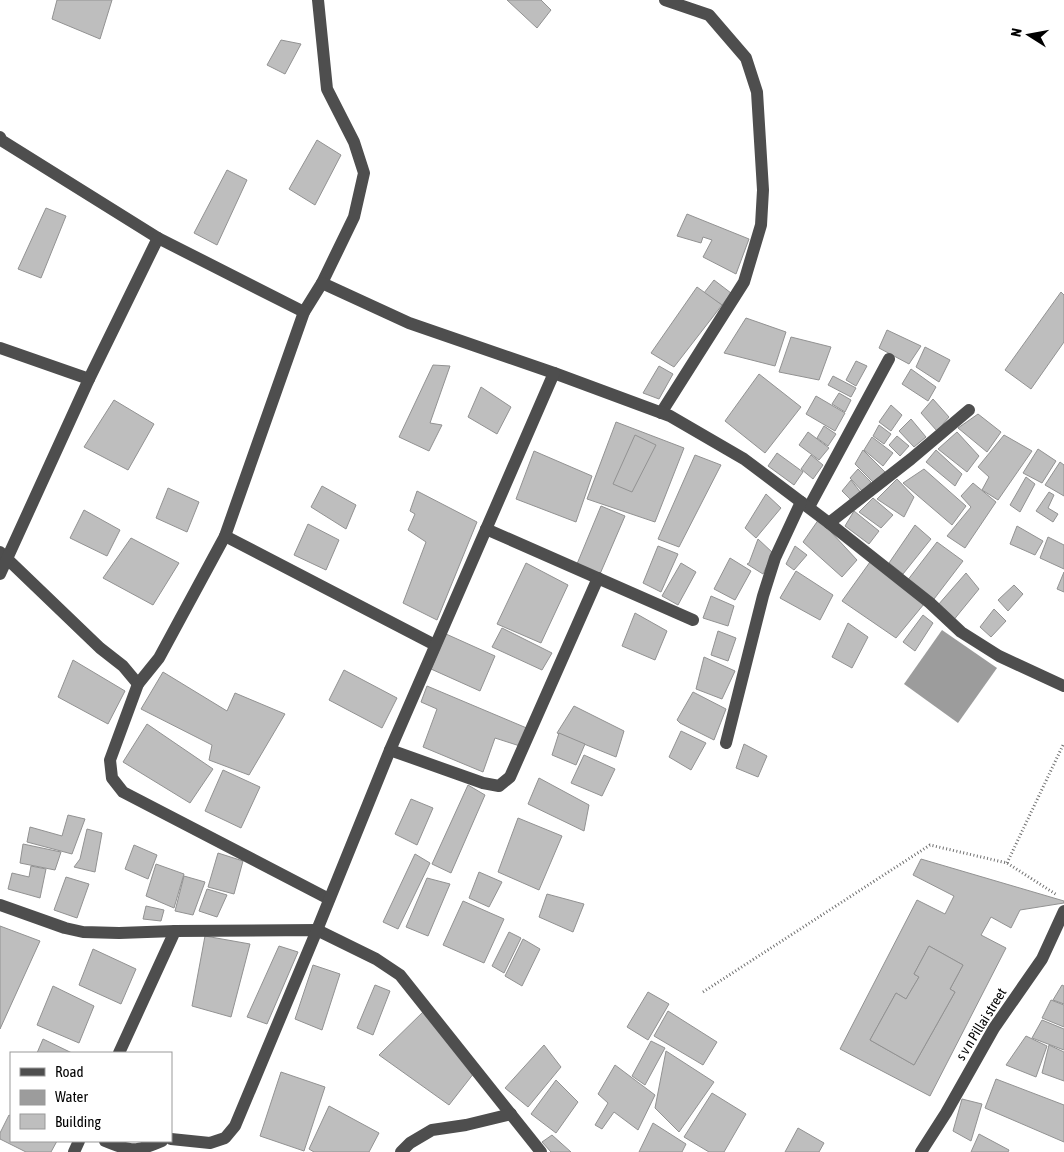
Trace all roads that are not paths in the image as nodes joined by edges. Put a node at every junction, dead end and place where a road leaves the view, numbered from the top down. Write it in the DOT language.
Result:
graph roads {
  1 [pos="318,0"];
  2 [pos="665,0"];
  3 [pos="0,137"];
  4 [pos="158,238"];
  5 [pos="322,283"];
  6 [pos="304,312"];
  7 [pos="0,348"];
  8 [pos="890,359"];
  9 [pos="554,372"];
  10 [pos="89,380"];
  11 [pos="969,410"];
  12 [pos="661,413"];
  13 [pos="805,505"];
  14 [pos="829,523"];
  15 [pos="486,529"];
  16 [pos="225,536"];
  17 [pos="3,555"];
  18 [pos="0,574"];
  19 [pos="598,578"];
  20 [pos="693,620"];
  21 [pos="435,645"];
  22 [pos="138,684"];
  23 [pos="1064,686"];
  24 [pos="726,743"];
  25 [pos="390,750"];
  26 [pos="329,899"];
  27 [pos="0,905"];
  28 [pos="1064,911"];
  29 [pos="317,930"];
  30 [pos="175,931"];
  31 [pos="119,1052"];
  32 [pos="511,1114"];
  33 [pos="172,1139"];
  34 [pos="108,1142"];
  35 [pos="160,1142"];
  36 [pos="401,1152"];
  37 [pos="541,1152"];
  38 [pos="921,1152"];
  1 -- 5 [label="street"];
  2 -- 12 [label="street"];
  3 -- 4 [label="street"];
  4 -- 6 [label="street"];
  4 -- 10 [label="street"];
  5 -- 6 [label="street"];
  5 -- 9 [label="street"];
  6 -- 16 [label="street"];
  7 -- 10 [label="street"];
  8 -- 13 [label="street"];
  9 -- 12 [label="street"];
  9 -- 15 [label="street"];
  10 -- 17 [label="street"];
  11 -- 14 [label="street"];
  12 -- 13 [label="street"];
  13 -- 14 [label="street"];
  13 -- 24 [label="street"];
  14 -- 23 [label="street"];
  15 -- 19 [label="street"];
  15 -- 21 [label="street"];
  16 -- 21 [label="street"];
  16 -- 22 [label="street"];
  17 -- 18 [label="street"];
  17 -- 22 [label="street"];
  19 -- 20 [label="street"];
  19 -- 25 [label="street"];
  21 -- 25 [label="street"];
  22 -- 26 [label="street"];
  25 -- 26 [label="street"];
  26 -- 29 [label="street"];
  27 -- 30 [label="street"];
  28 -- 38 [label="street, s v n Pillai street"];
  29 -- 30 [label="street"];
  29 -- 32 [label="street"];
  29 -- 33 [label="street"];
  30 -- 31 [label="street"];
  32 -- 36 [label="street"];
  32 -- 37 [label="street"];
  34 -- 35 [label="street"];
}
